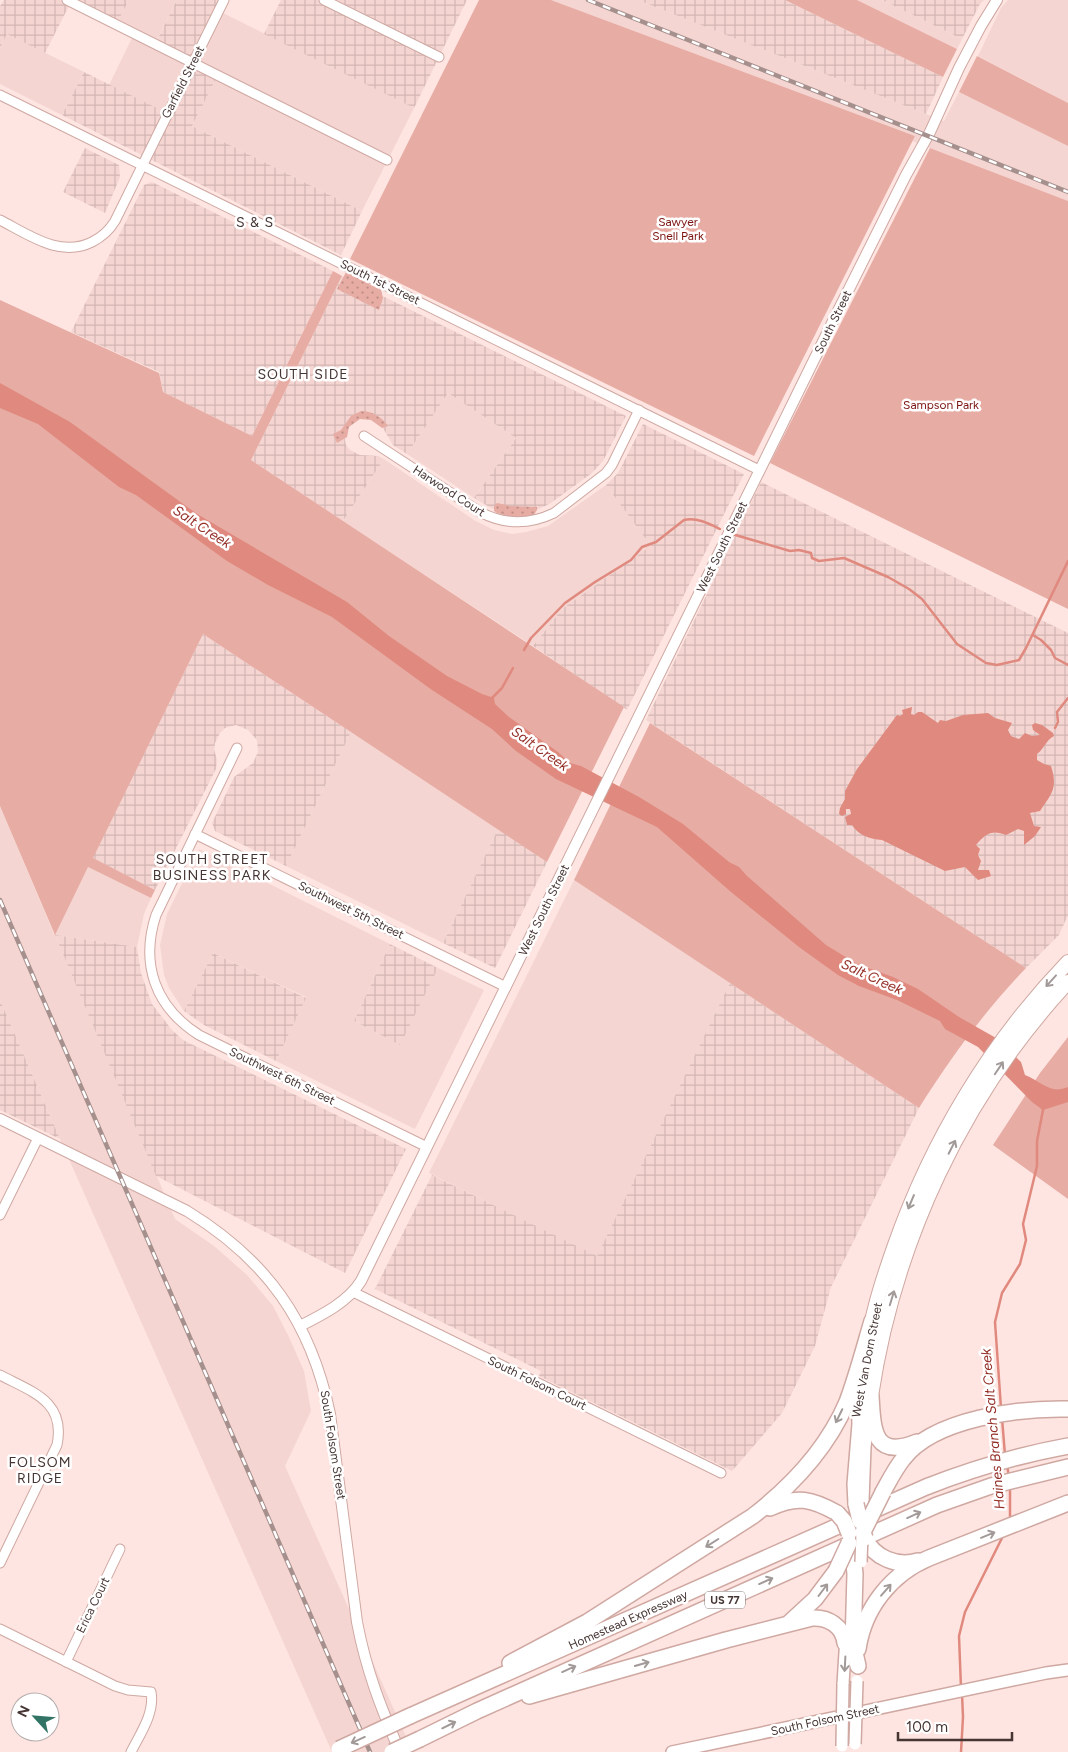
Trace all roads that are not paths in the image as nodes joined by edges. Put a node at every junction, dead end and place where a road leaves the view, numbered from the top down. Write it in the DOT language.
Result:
graph roads {
  1 [pos="67,0"];
  2 [pos="224,0"];
  3 [pos="324,0"];
  4 [pos="997,0"];
  5 [pos="439,57"];
  6 [pos="193,62"];
  7 [pos="0,95"];
  8 [pos="387,160"];
  9 [pos="142,164"];
  10 [pos="0,220"];
  11 [pos="639,410"];
  12 [pos="364,436"];
  13 [pos="759,470"];
  14 [pos="237,748"];
  15 [pos="195,834"];
  16 [pos="1068,962"];
  17 [pos="1068,982"];
  18 [pos="506,987"];
  19 [pos="1040,1003"];
  20 [pos="0,1119"];
  21 [pos="38,1138"];
  22 [pos="427,1147"];
  23 [pos="0,1215"];
  24 [pos="353,1292"];
  25 [pos="872,1321"];
  26 [pos="300,1326"];
  27 [pos="0,1376"];
  28 [pos="865,1397"];
  29 [pos="1068,1409"];
  30 [pos="936,1434"];
  31 [pos="1068,1446"];
  32 [pos="1068,1467"];
  33 [pos="721,1473"];
  34 [pos="1061,1505"];
  35 [pos="752,1516"];
  36 [pos="854,1537"];
  37 [pos="120,1549"];
  38 [pos="936,1555"];
  39 [pos="0,1563"];
  40 [pos="779,1626"];
  41 [pos="0,1629"];
  42 [pos="852,1646"];
  43 [pos="66,1662"];
  44 [pos="858,1666"];
  45 [pos="1068,1670"];
  46 [pos="477,1711"];
  47 [pos="410,1716"];
  48 [pos="855,1748"];
  49 [pos="842,1749"];
  50 [pos="335,1750"];
  51 [pos="131,1752"];
  52 [pos="392,1752"];
  53 [pos="400,1752"];
  54 [pos="672,1752"];
  1 -- 6 [label="street"];
  2 -- 6 [label="street, Garfield Street"];
  3 -- 5 [label="street"];
  4 -- 13 [label="street, South Street"];
  6 -- 8 [label="street"];
  6 -- 9 [label="street, Garfield Street"];
  7 -- 9 [label="street, South 1st Street"];
  9 -- 10 [label="street, Garfield Street"];
  9 -- 11 [label="street, South 1st Street"];
  11 -- 12 [label="street, Harwood Court"];
  11 -- 13 [label="street, South 1st Street"];
  13 -- 18 [label="street, West South Street"];
  14 -- 15 [label="street, Southwest 6th Street"];
  15 -- 18 [label="street, Southwest 5th Street"];
  15 -- 22 [label="street, Southwest 6th Street"];
  16 -- 19 [label="main road, West Van Dorn Street, one-way"];
  17 -- 19 [label="main road, West Van Dorn Street"];
  18 -- 22 [label="street, West South Street"];
  19 -- 25 [label="main road, West Van Dorn Street, one-way"];
  28 -- 19 [label="main road, West Van Dorn Street, one-way"];
  20 -- 21 [label="street, South Folsom Street"];
  21 -- 23 [label="street"];
  21 -- 26 [label="street, South Folsom Street"];
  22 -- 24 [label="street, West South Street"];
  24 -- 26 [label="street, West South Street"];
  24 -- 33 [label="street, South Folsom Court"];
  25 -- 28 [label="main road, West Van Dorn Street"];
  25 -- 35 [label="highway, one-way"];
  26 -- 53 [label="street, South Folsom Street"];
  27 -- 39 [label="street"];
  28 -- 30 [label="highway"];
  28 -- 36 [label="highway"];
  29 -- 30 [label="highway"];
  30 -- 36 [label="highway, bridge"];
  31 -- 47 [label="highway, Homestead Expressway / US 77"];
  46 -- 32 [label="highway, Homestead Expressway / US 77, one-way"];
  38 -- 34 [label="highway, one-way"];
  35 -- 36 [label="highway"];
  35 -- 47 [label="highway, one-way"];
  36 -- 38 [label="highway"];
  40 -- 36 [label="highway, one-way"];
  36 -- 42 [label="main road"];
  36 -- 44 [label="highway"];
  37 -- 43 [label="street, Erica Court"];
  42 -- 38 [label="highway, one-way"];
  40 -- 42 [label="highway"];
  46 -- 40 [label="highway, one-way"];
  41 -- 43 [label="street"];
  42 -- 44 [label="main road"];
  42 -- 49 [label="main road, one-way, bridge"];
  43 -- 51 [label="street"];
  44 -- 48 [label="main road, bridge"];
  45 -- 54 [label="main road, South Folsom Street"];
  52 -- 46 [label="highway, Homestead Expressway / US 77, one-way, bridge"];
  47 -- 50 [label="highway, Homestead Expressway / US 77, one-way, bridge"];
}
